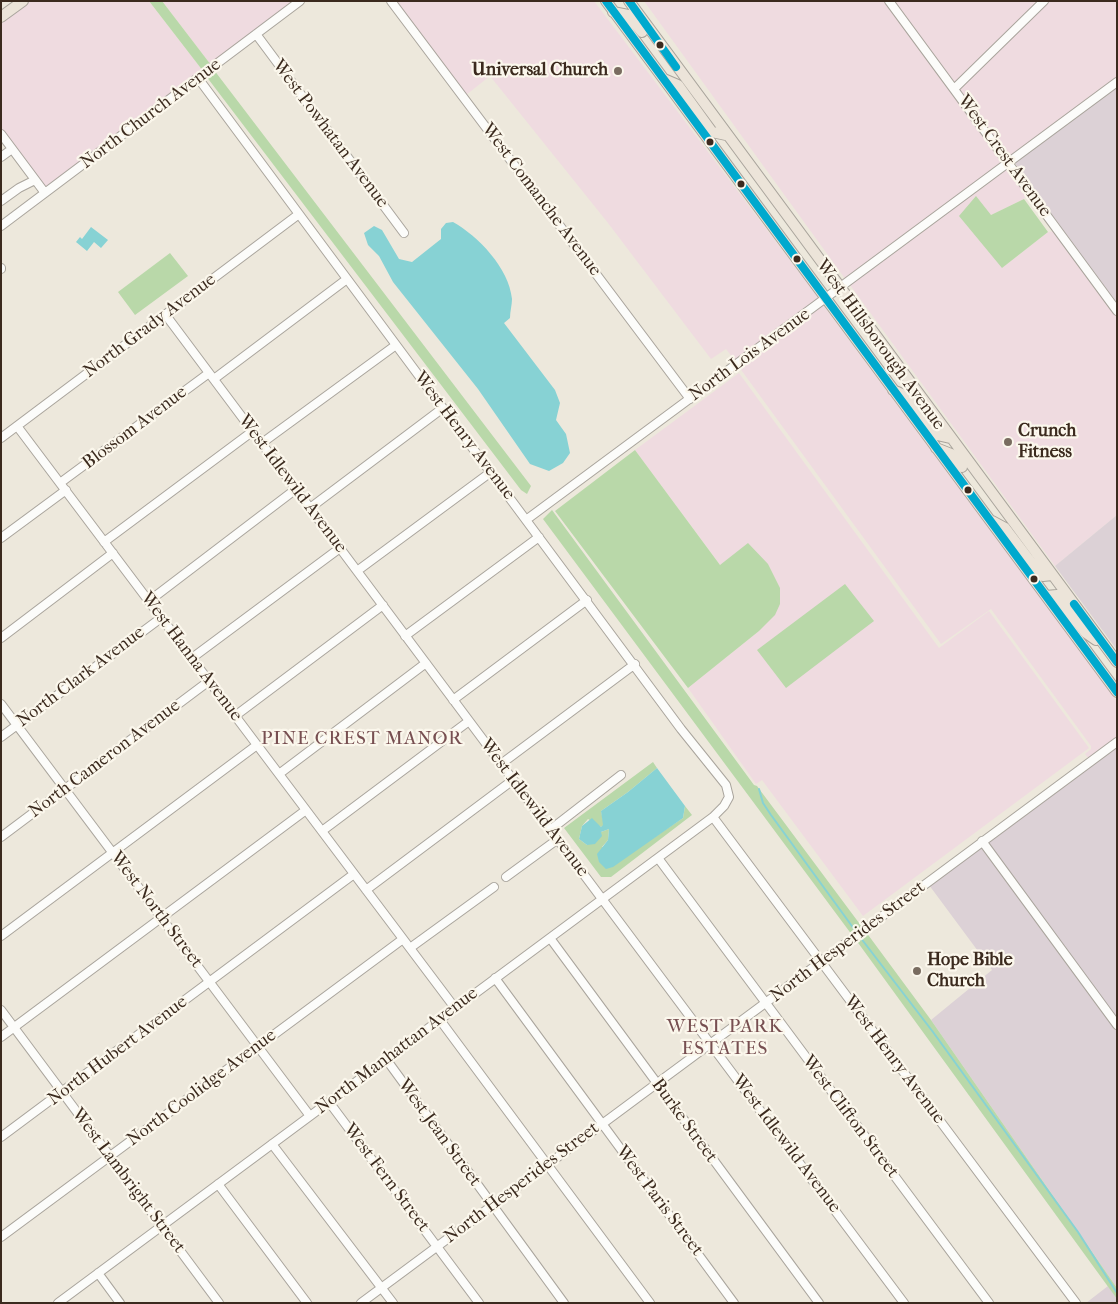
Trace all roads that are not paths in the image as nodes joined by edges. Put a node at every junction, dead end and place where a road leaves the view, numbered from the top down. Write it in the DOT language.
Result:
graph roads {
  1 [pos="15,1"];
  2 [pos="23,1"];
  3 [pos="300,1"];
  4 [pos="391,1"];
  5 [pos="606,1"];
  6 [pos="628,1"];
  7 [pos="889,1"];
  8 [pos="1044,1"];
  9 [pos="613,12"];
  10 [pos="1,17"];
  11 [pos="256,34"];
  12 [pos="198,78"];
  13 [pos="663,79"];
  14 [pos="684,79"];
  15 [pos="1117,82"];
  16 [pos="954,89"];
  17 [pos="1,134"];
  18 [pos="726,135"];
  19 [pos="12,149"];
  20 [pos="1,157"];
  21 [pos="1009,162"];
  22 [pos="36,180"];
  23 [pos="45,193"];
  24 [pos="1,201"];
  25 [pos="299,214"];
  26 [pos="1,226"];
  27 [pos="404,233"];
  28 [pos="347,279"];
  29 [pos="839,289"];
  30 [pos="825,299"];
  31 [pos="1117,310"];
  32 [pos="165,314"];
  33 [pos="396,345"];
  34 [pos="211,376"];
  35 [pos="892,390"];
  36 [pos="690,399"];
  37 [pos="443,408"];
  38 [pos="17,426"];
  39 [pos="253,432"];
  40 [pos="1,438"];
  41 [pos="950,438"];
  42 [pos="262,443"];
  43 [pos="935,447"];
  44 [pos="491,472"];
  45 [pos="60,483"];
  46 [pos="296,489"];
  47 [pos="66,490"];
  48 [pos="998,504"];
  49 [pos="310,508"];
  50 [pos="989,519"];
  51 [pos="526,520"];
  52 [pos="539,537"];
  53 [pos="1,538"];
  54 [pos="104,542"];
  55 [pos="340,548"];
  56 [pos="113,554"];
  57 [pos="357,571"];
  58 [pos="1052,575"];
  59 [pos="1046,596"];
  60 [pos="587,600"];
  61 [pos="149,601"];
  62 [pos="382,605"];
  63 [pos="161,618"];
  64 [pos="406,636"];
  65 [pos="1,638"];
  66 [pos="1104,644"];
  67 [pos="192,658"];
  68 [pos="1117,662"];
  69 [pos="426,663"];
  70 [pos="635,664"];
  71 [pos="210,681"];
  72 [pos="1117,692"];
  73 [pos="453,700"];
  74 [pos="1,704"];
  75 [pos="235,716"];
  76 [pos="469,722"];
  77 [pos="17,726"];
  78 [pos="1,737"];
  79 [pos="1117,742"];
  80 [pos="257,745"];
  81 [pos="501,764"];
  82 [pos="279,774"];
  83 [pos="621,775"];
  84 [pos="513,780"];
  85 [pos="65,790"];
  86 [pos="728,793"];
  87 [pos="306,810"];
  88 [pos="713,816"];
  89 [pos="550,830"];
  90 [pos="322,831"];
  91 [pos="1,837"];
  92 [pos="558,839"];
  93 [pos="982,842"];
  94 [pos="113,853"];
  95 [pos="658,858"];
  96 [pos="354,874"];
  97 [pos="506,877"];
  98 [pos="494,887"];
  99 [pos="366,890"];
  100 [pos="602,899"];
  101 [pos="162,918"];
  102 [pos="1,936"];
  103 [pos="550,938"];
  104 [pos="403,939"];
  105 [pos="410,948"];
  106 [pos="821,962"];
  107 [pos="495,978"];
  108 [pos="210,982"];
  109 [pos="765,1004"];
  110 [pos="455,1008"];
  111 [pos="1,1010"];
  112 [pos="440,1020"];
  113 [pos="1117,1025"];
  114 [pos="14,1028"];
  115 [pos="1,1037"];
  116 [pos="711,1043"];
  117 [pos="258,1046"];
  118 [pos="386,1059"];
  119 [pos="656,1084"];
  120 [pos="62,1092"];
  121 [pos="329,1102"];
  122 [pos="310,1116"];
  123 [pos="602,1124"];
  124 [pos="1,1137"];
  125 [pos="272,1144"];
  126 [pos="110,1156"];
  127 [pos="547,1165"];
  128 [pos="218,1184"];
  129 [pos="492,1206"];
  130 [pos="162,1226"];
  131 [pos="1,1237"];
  132 [pos="437,1247"];
  133 [pos="98,1273"];
  134 [pos="382,1288"];
  135 [pos="58,1303"];
  136 [pos="120,1303"];
  137 [pos="219,1303"];
  138 [pos="307,1303"];
  139 [pos="361,1303"];
  140 [pos="393,1303"];
  141 [pos="479,1303"];
  142 [pos="564,1303"];
  143 [pos="650,1303"];
  144 [pos="734,1303"];
  145 [pos="819,1303"];
  146 [pos="904,1303"];
  147 [pos="989,1303"];
  148 [pos="1076,1303"];
  1 -- 10 [label="main road"];
  2 -- 10 [label="main road"];
  3 -- 11 [label="street, North Church Avenue"];
  4 -- 36 [label="street, West Comanche Avenue"];
  5 -- 9 [label="main road"];
  6 -- 14 [label="main road, West Hillsborough Avenue"];
  7 -- 16 [label="street, West Crest Avenue"];
  8 -- 16 [label="street"];
  9 -- 13 [label="main road"];
  9 -- 14 [label="main road"];
  11 -- 12 [label="street, North Church Avenue"];
  11 -- 27 [label="street, West Powhatan Avenue"];
  12 -- 23 [label="street, North Church Avenue"];
  12 -- 25 [label="street, West Henry Avenue"];
  13 -- 18 [label="main road"];
  13 -- 30 [label="main road"];
  14 -- 18 [label="main road, West Hillsborough Avenue"];
  15 -- 21 [label="street, North Lois Avenue"];
  16 -- 21 [label="street, West Crest Avenue"];
  17 -- 19 [label="street"];
  18 -- 29 [label="main road, West Hillsborough Avenue"];
  19 -- 20 [label="street"];
  19 -- 22 [label="street"];
  21 -- 29 [label="street, North Lois Avenue"];
  21 -- 31 [label="street, West Crest Avenue"];
  22 -- 23 [label="street"];
  22 -- 24 [label="street"];
  23 -- 26 [label="street, North Church Avenue"];
  25 -- 28 [label="street, West Henry Avenue"];
  25 -- 32 [label="street, North Grady Avenue"];
  28 -- 33 [label="street, West Henry Avenue"];
  28 -- 34 [label="street, Blossom Avenue"];
  29 -- 30 [label="street, North Lois Avenue"];
  29 -- 41 [label="main road, West Hillsborough Avenue"];
  30 -- 35 [label="main road"];
  30 -- 36 [label="street, North Lois Avenue"];
  32 -- 34 [label="street, West Idlewild Avenue"];
  32 -- 38 [label="street, North Grady Avenue"];
  33 -- 37 [label="street, West Henry Avenue"];
  33 -- 42 [label="street"];
  34 -- 39 [label="street, West Idlewild Avenue"];
  34 -- 45 [label="street, Blossom Avenue"];
  35 -- 41 [label="main road"];
  35 -- 43 [label="main road"];
  36 -- 51 [label="street, North Lois Avenue"];
  37 -- 44 [label="street, West Henry Avenue"];
  37 -- 49 [label="street"];
  38 -- 40 [label="street, North Grady Avenue"];
  38 -- 45 [label="street, West Hanna Avenue"];
  39 -- 42 [label="street, West Idlewild Avenue"];
  39 -- 54 [label="street"];
  41 -- 48 [label="main road, West Hillsborough Avenue"];
  42 -- 46 [label="street, West Idlewild Avenue"];
  43 -- 48 [label="main road"];
  43 -- 50 [label="main road"];
  44 -- 51 [label="street, West Henry Avenue"];
  44 -- 57 [label="street"];
  45 -- 47 [label="street, West Hanna Avenue"];
  46 -- 49 [label="street, West Idlewild Avenue"];
  46 -- 61 [label="street, North Clark Avenue"];
  47 -- 53 [label="street"];
  47 -- 54 [label="street, West Hanna Avenue"];
  48 -- 58 [label="main road, West Hillsborough Avenue"];
  49 -- 55 [label="street, West Idlewild Avenue"];
  50 -- 58 [label="main road"];
  50 -- 59 [label="main road"];
  51 -- 52 [label="street, West Henry Avenue"];
  52 -- 60 [label="street, West Henry Avenue"];
  52 -- 64 [label="street"];
  54 -- 56 [label="street, West Hanna Avenue"];
  55 -- 57 [label="street, West Idlewild Avenue"];
  55 -- 67 [label="street"];
  56 -- 61 [label="street, West Hanna Avenue"];
  56 -- 65 [label="street"];
  57 -- 62 [label="street, West Idlewild Avenue"];
  58 -- 66 [label="main road, West Hillsborough Avenue"];
  59 -- 66 [label="main road"];
  59 -- 72 [label="main road"];
  60 -- 70 [label="street, West Henry Avenue"];
  60 -- 73 [label="street"];
  61 -- 63 [label="street, West Hanna Avenue"];
  62 -- 64 [label="street, West Idlewild Avenue"];
  62 -- 75 [label="street"];
  63 -- 67 [label="street, West Hanna Avenue"];
  63 -- 77 [label="street, North Clark Avenue"];
  64 -- 69 [label="street, West Idlewild Avenue"];
  66 -- 68 [label="main road, West Hillsborough Avenue"];
  67 -- 71 [label="street, West Hanna Avenue"];
  69 -- 73 [label="street, West Idlewild Avenue"];
  69 -- 82 [label="street"];
  70 -- 81 [label="street"];
  70 -- 86 [label="street, West Henry Avenue"];
  71 -- 75 [label="street, West Hanna Avenue"];
  71 -- 85 [label="street, North Cameron Avenue"];
  73 -- 76 [label="street, West Idlewild Avenue"];
  74 -- 77 [label="street, West North Street"];
  75 -- 80 [label="street, West Hanna Avenue"];
  76 -- 81 [label="street, West Idlewild Avenue"];
  76 -- 90 [label="street"];
  77 -- 78 [label="street, North Clark Avenue"];
  77 -- 85 [label="street, West North Street"];
  79 -- 93 [label="street, North Hesperides Street"];
  80 -- 82 [label="street, West Hanna Avenue"];
  80 -- 94 [label="street"];
  81 -- 84 [label="street, West Idlewild Avenue"];
  82 -- 87 [label="street, West Hanna Avenue"];
  83 -- 89 [label="street"];
  84 -- 89 [label="street, West Idlewild Avenue"];
  84 -- 99 [label="street"];
  85 -- 91 [label="street, North Cameron Avenue"];
  85 -- 94 [label="street, West North Street"];
  86 -- 88 [label="street, North Manhattan Avenue"];
  87 -- 90 [label="street, West Hanna Avenue"];
  87 -- 101 [label="street"];
  88 -- 95 [label="street, North Manhattan Avenue"];
  88 -- 106 [label="street, West Henry Avenue"];
  89 -- 92 [label="street, West Idlewild Avenue"];
  90 -- 96 [label="street, West Hanna Avenue"];
  92 -- 97 [label="street"];
  92 -- 100 [label="street, West Idlewild Avenue"];
  93 -- 106 [label="street, North Hesperides Street"];
  93 -- 113 [label="street"];
  94 -- 101 [label="street, West North Street"];
  94 -- 102 [label="street"];
  95 -- 100 [label="street, North Manhattan Avenue"];
  95 -- 109 [label="street, West Clifton Street"];
  96 -- 99 [label="street, West Hanna Avenue"];
  96 -- 108 [label="street, North Hubert Avenue"];
  98 -- 105 [label="street"];
  99 -- 104 [label="street, West Hanna Avenue"];
  100 -- 103 [label="street, North Manhattan Avenue"];
  100 -- 116 [label="street, West Idlewild Avenue"];
  101 -- 108 [label="street, West North Street"];
  101 -- 114 [label="street"];
  103 -- 107 [label="street, North Manhattan Avenue"];
  103 -- 119 [label="street, Burke Street"];
  104 -- 105 [label="street, West Hanna Avenue"];
  104 -- 117 [label="street, North Coolidge Avenue"];
  105 -- 110 [label="street, West Hanna Avenue"];
  106 -- 109 [label="street, North Hesperides Street"];
  106 -- 148 [label="street, West Henry Avenue"];
  107 -- 110 [label="street, North Manhattan Avenue"];
  107 -- 123 [label="street, West Paris Street"];
  108 -- 117 [label="street, West North Street"];
  108 -- 120 [label="street, North Hubert Avenue"];
  109 -- 116 [label="street, North Hesperides Street"];
  109 -- 147 [label="street, West Clifton Street"];
  110 -- 112 [label="street, North Manhattan Avenue"];
  111 -- 114 [label="street, West Lambright Street"];
  112 -- 118 [label="street, North Manhattan Avenue"];
  112 -- 127 [label="street"];
  114 -- 115 [label="street"];
  114 -- 120 [label="street, West Lambright Street"];
  116 -- 119 [label="street, North Hesperides Street"];
  116 -- 146 [label="street, West Idlewild Avenue"];
  117 -- 122 [label="street, West North Street"];
  117 -- 126 [label="street, North Coolidge Avenue"];
  118 -- 121 [label="street, North Manhattan Avenue"];
  118 -- 129 [label="street, West Jean Street"];
  119 -- 123 [label="street, North Hesperides Street"];
  119 -- 145 [label="street, Burke Street"];
  120 -- 124 [label="street, North Hubert Avenue"];
  120 -- 126 [label="street, West Lambright Street"];
  121 -- 122 [label="street, North Manhattan Avenue"];
  121 -- 132 [label="street, West Fern Street"];
  122 -- 125 [label="street, North Manhattan Avenue"];
  123 -- 127 [label="street, North Hesperides Street"];
  123 -- 144 [label="street, West Paris Street"];
  125 -- 128 [label="street, North Manhattan Avenue"];
  125 -- 134 [label="street"];
  126 -- 130 [label="street, West Lambright Street"];
  126 -- 131 [label="street, North Coolidge Avenue"];
  127 -- 129 [label="street, North Hesperides Street"];
  127 -- 143 [label="street"];
  128 -- 130 [label="street, North Manhattan Avenue"];
  128 -- 138 [label="street"];
  129 -- 132 [label="street, North Hesperides Street"];
  129 -- 142 [label="street, West Jean Street"];
  130 -- 133 [label="street, North Manhattan Avenue"];
  130 -- 137 [label="street, West Lambright Street"];
  132 -- 134 [label="street, North Hesperides Street"];
  132 -- 141 [label="street, West Fern Street"];
  133 -- 135 [label="street, North Manhattan Avenue"];
  133 -- 136 [label="street"];
  134 -- 139 [label="street, North Hesperides Street"];
  134 -- 140 [label="street"];
}
